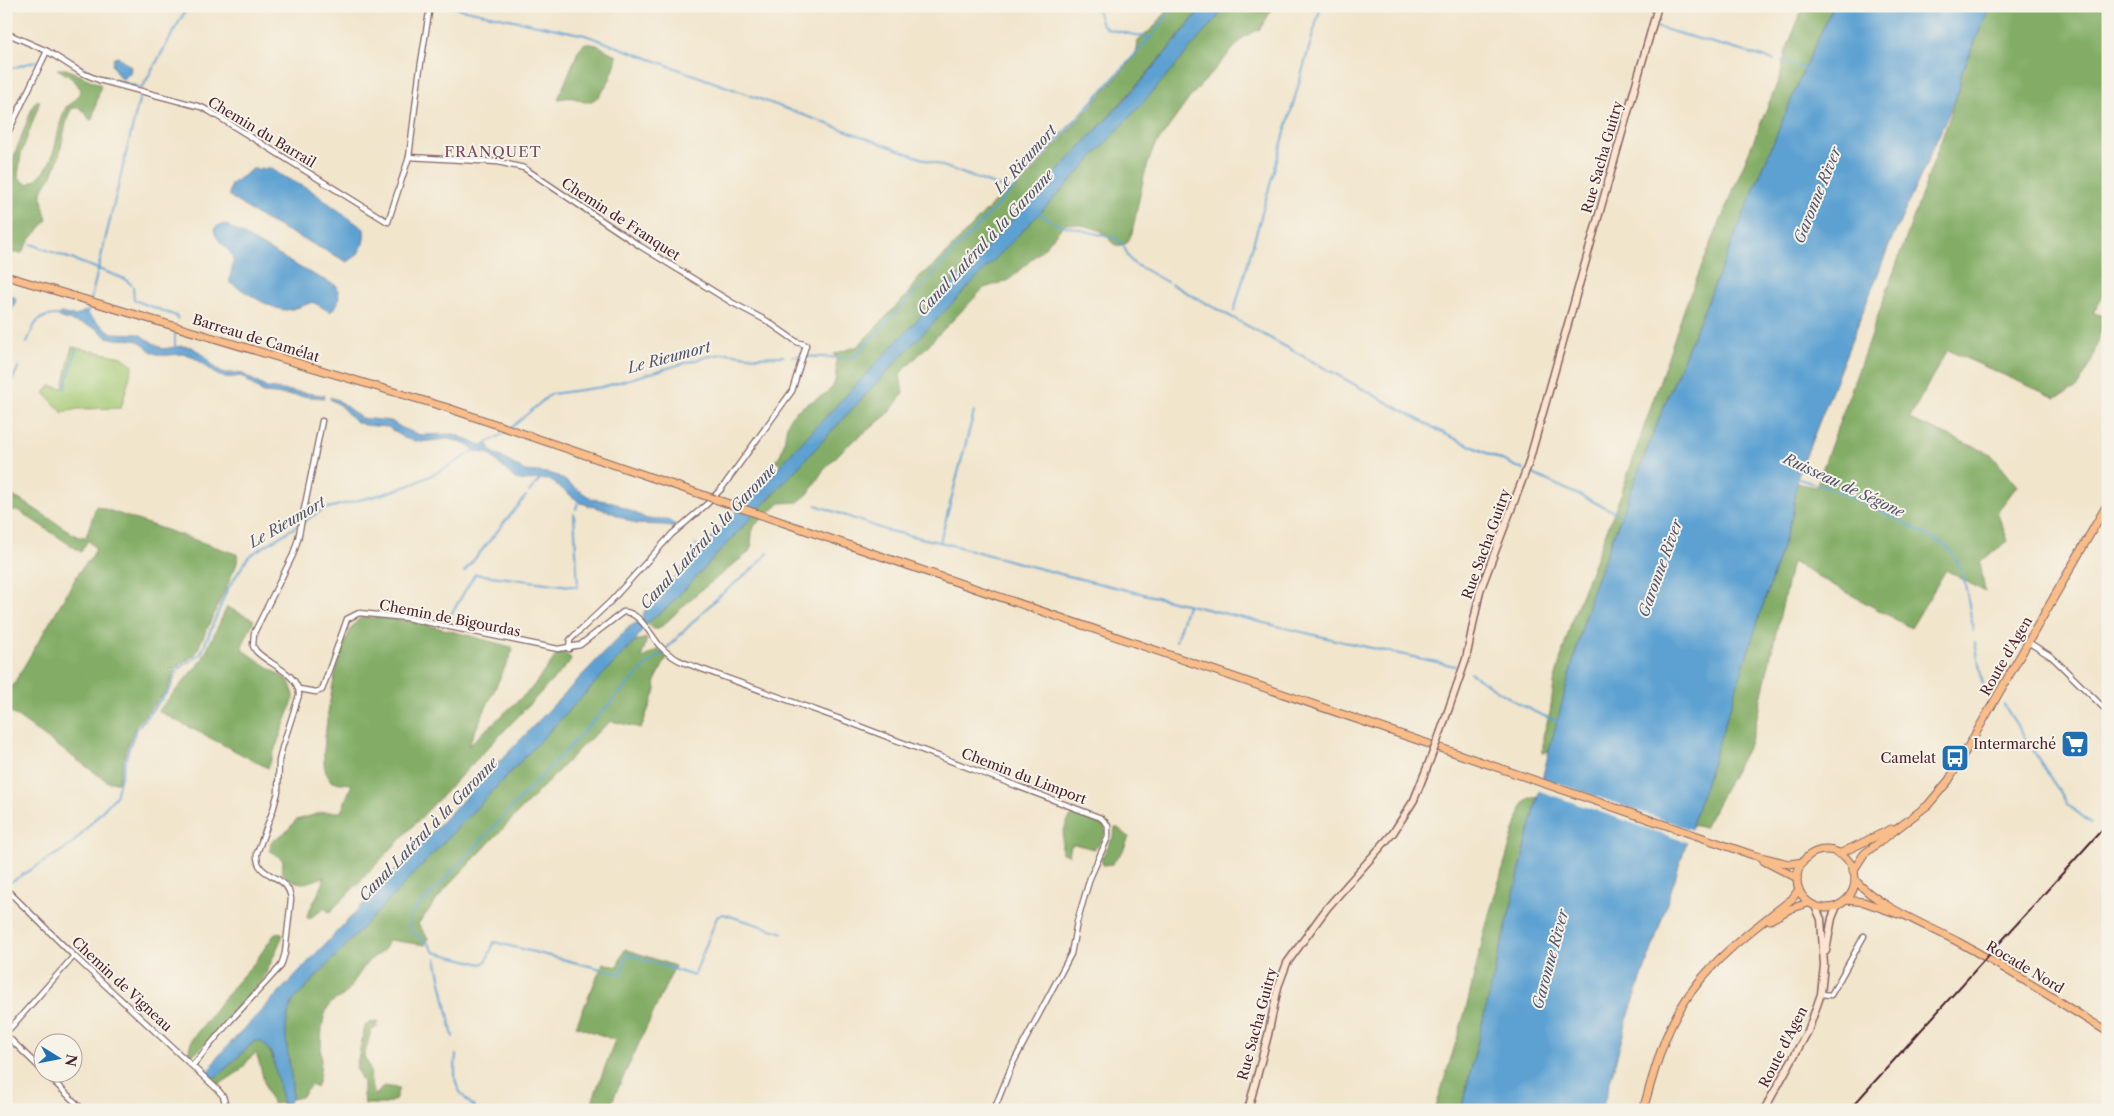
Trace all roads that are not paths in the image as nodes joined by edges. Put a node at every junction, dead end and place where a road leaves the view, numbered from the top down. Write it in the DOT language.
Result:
graph roads {
  1 [pos="430,6"];
  2 [pos="1658,6"];
  3 [pos="6,33"];
  4 [pos="47,51"];
  5 [pos="6,137"];
  6 [pos="409,157"];
  7 [pos="6,276"];
  8 [pos="322,421"];
  9 [pos="2108,503"];
  10 [pos="2028,642"];
  11 [pos="569,648"];
  12 [pos="299,689"];
  13 [pos="2108,712"];
  14 [pos="1917,814"];
  15 [pos="1839,854"];
  16 [pos="1753,855"];
  17 [pos="1803,862"];
  18 [pos="1853,871"];
  19 [pos="1797,878"];
  20 [pos="1855,880"];
  21 [pos="6,889"];
  22 [pos="1799,889"];
  23 [pos="1846,900"];
  24 [pos="1812,904"];
  25 [pos="1837,906"];
  26 [pos="1928,927"];
  27 [pos="1750,931"];
  28 [pos="1864,936"];
  29 [pos="74,956"];
  30 [pos="1824,965"];
  31 [pos="1821,994"];
  32 [pos="2108,1032"];
  33 [pos="6,1034"];
  34 [pos="32,1060"];
  35 [pos="193,1065"];
  36 [pos="56,1084"];
  37 [pos="1765,1109"];
  38 [pos="83,1110"];
  39 [pos="227,1110"];
  40 [pos="994,1110"];
  41 [pos="1248,1110"];
  42 [pos="1644,1110"];
  1 -- 6 [label="street"];
  2 -- 41 [label="street, Rue Sacha Guitry, bridge"];
  3 -- 4 [label="street, Chemin du Barrail"];
  4 -- 5 [label="street"];
  4 -- 6 [label="street, Chemin du Barrail"];
  6 -- 11 [label="street, Chemin de Franquet"];
  7 -- 16 [label="main road, Barreau de Camélat, bridge"];
  8 -- 12 [label="street"];
  9 -- 10 [label="main road, Route d'Agen"];
  10 -- 13 [label="street"];
  10 -- 14 [label="main road, Route d'Agen"];
  11 -- 12 [label="street, Chemin de Bigourdas"];
  11 -- 40 [label="street, Chemin du Limport"];
  12 -- 35 [label="street"];
  14 -- 15 [label="main road, Route d'Agen"];
  14 -- 18 [label="main road, Route d'Agen"];
  15 -- 17 [label="main road"];
  15 -- 18 [label="main road"];
  16 -- 17 [label="main road"];
  16 -- 19 [label="main road"];
  17 -- 19 [label="main road"];
  18 -- 20 [label="main road"];
  19 -- 22 [label="main road"];
  20 -- 23 [label="main road"];
  20 -- 26 [label="main road"];
  21 -- 29 [label="street, Chemin de Vigneau"];
  22 -- 24 [label="main road"];
  22 -- 27 [label="main road"];
  23 -- 25 [label="main road"];
  23 -- 26 [label="main road"];
  24 -- 25 [label="main road"];
  24 -- 27 [label="main road"];
  24 -- 30 [label="street, Route d'Agen"];
  25 -- 30 [label="street, Route d'Agen"];
  26 -- 32 [label="main road, Rocade Nord"];
  27 -- 42 [label="main road"];
  28 -- 31 [label="street"];
  29 -- 33 [label="street"];
  29 -- 35 [label="street, Chemin de Vigneau"];
  30 -- 31 [label="street, Route d'Agen"];
  31 -- 37 [label="street, Route d'Agen"];
  33 -- 34 [label="street"];
  35 -- 39 [label="street, Chemin de Vigneau"];
  36 -- 38 [label="street"];
}
